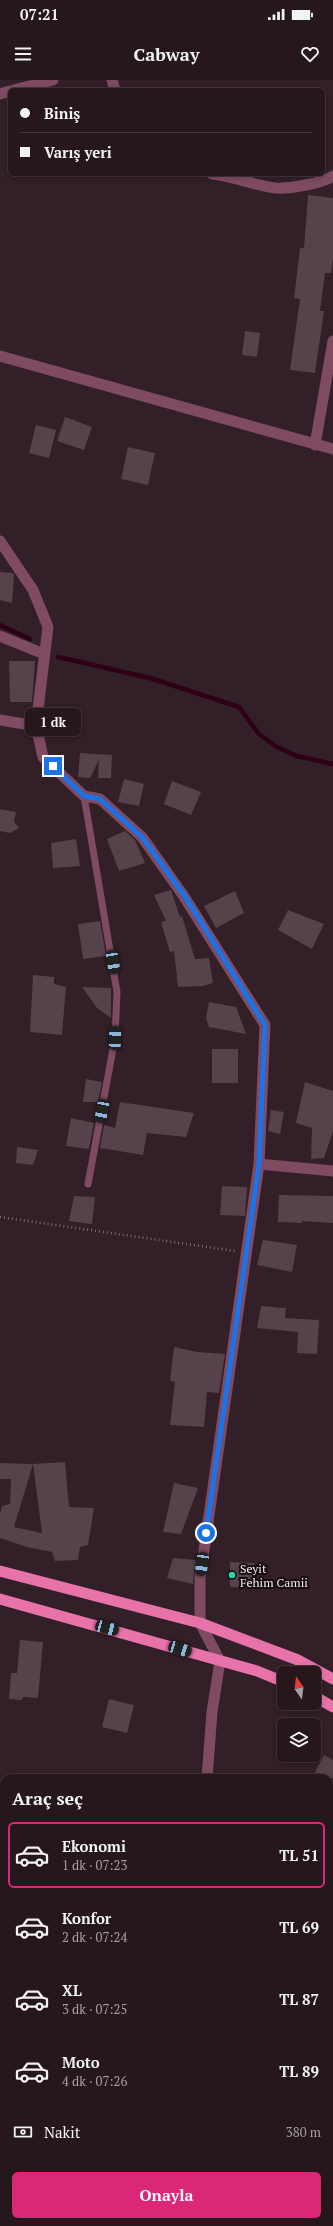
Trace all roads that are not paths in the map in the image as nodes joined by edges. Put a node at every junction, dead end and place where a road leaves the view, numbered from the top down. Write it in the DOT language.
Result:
graph roads {
  1 [pos="53,80"];
  2 [pos="22,88"];
  3 [pos="230,176"];
  4 [pos="333,176"];
  5 [pos="333,341"];
  6 [pos="0,356"];
  7 [pos="315,445"];
  8 [pos="333,449"];
  9 [pos="0,541"];
  10 [pos="0,636"];
  11 [pos="44,654"];
  12 [pos="0,720"];
  13 [pos="36,726"];
  14 [pos="84,796"];
  15 [pos="259,1164"];
  16 [pos="333,1171"];
  17 [pos="88,1184"];
  18 [pos="0,1572"];
  19 [pos="0,1599"];
  20 [pos="200,1623"];
  21 [pos="220,1661"];
  22 [pos="277,1679"];
  23 [pos="333,1679"];
  24 [pos="321,1700"];
  25 [pos="333,1707"];
  26 [pos="206,1774"];
  1 -- 2 [label="street"];
  3 -- 4 [label="street"];
  5 -- 7 [label="street"];
  6 -- 7 [label="street"];
  7 -- 8 [label="street"];
  9 -- 11 [label="street"];
  10 -- 11 [label="street"];
  11 -- 13 [label="street"];
  12 -- 13 [label="street"];
  13 -- 14 [label="street"];
  14 -- 15 [label="street"];
  14 -- 17 [label="lane"];
  15 -- 16 [label="street"];
  15 -- 20 [label="street"];
  18 -- 20 [label="highway"];
  19 -- 21 [label="highway"];
  20 -- 21 [label="street"];
  20 -- 23 [label="highway"];
  21 -- 22 [label="highway"];
  21 -- 26 [label="street"];
  24 -- 25 [label="highway"];
}
